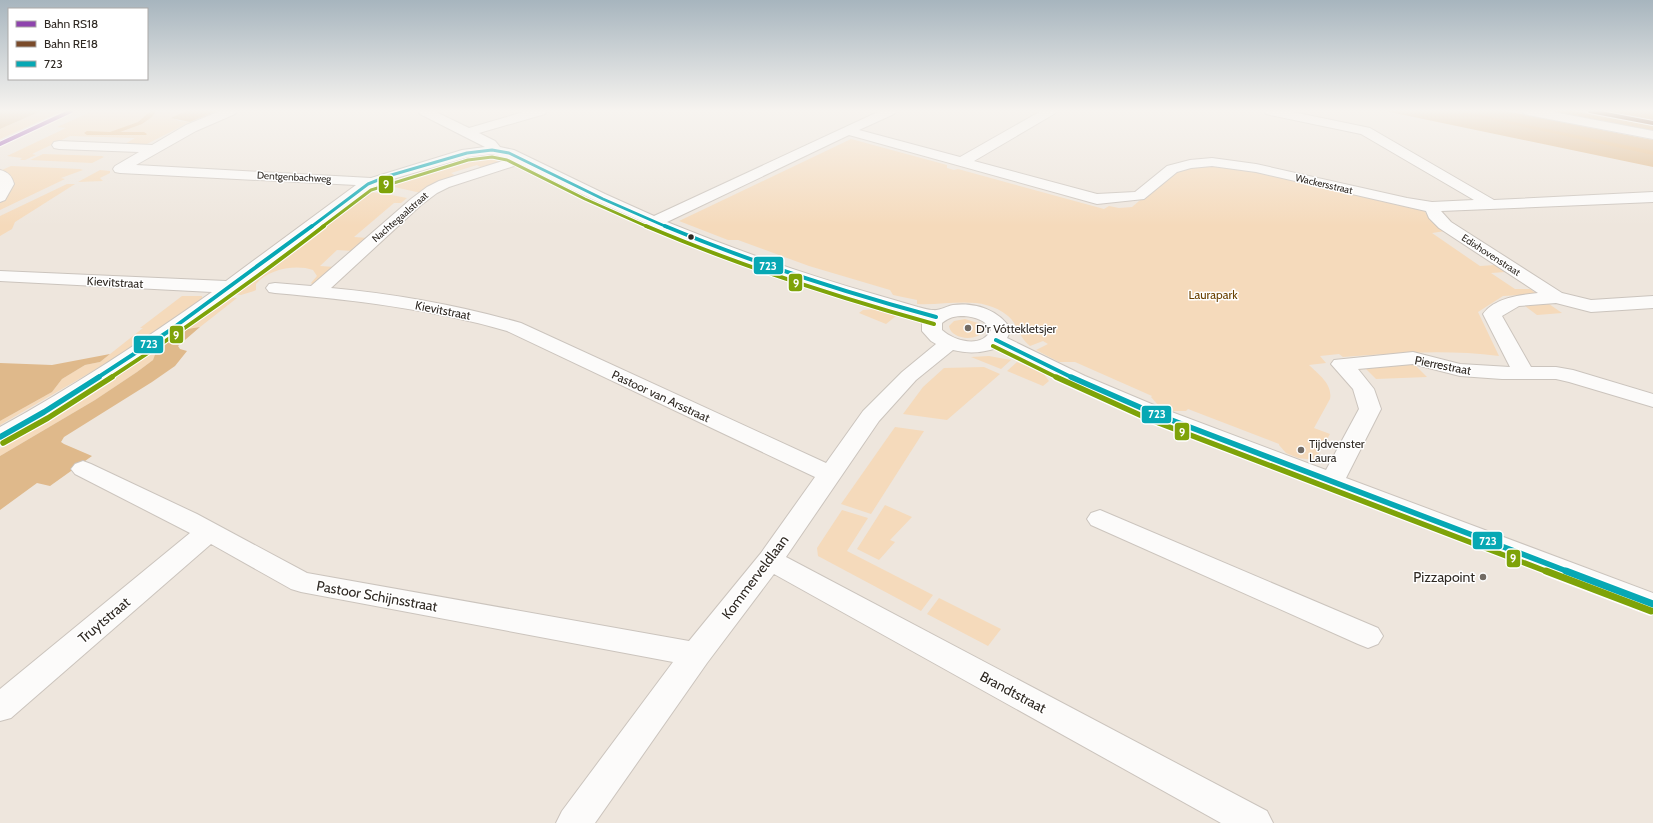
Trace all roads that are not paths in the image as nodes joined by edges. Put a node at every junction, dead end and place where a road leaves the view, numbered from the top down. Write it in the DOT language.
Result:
graph roads {
  1 [pos="154,149"];
  2 [pos="808,149"];
  3 [pos="915,149"];
  4 [pos="984,149"];
  5 [pos="1397,149"];
  6 [pos="492,150"];
  7 [pos="522,159"];
  8 [pos="962,162"];
  9 [pos="0,174"];
  10 [pos="372,182"];
  11 [pos="0,197"];
  12 [pos="1653,197"];
  13 [pos="1492,204"];
  14 [pos="1432,207"];
  15 [pos="654,222"];
  16 [pos="0,276"];
  17 [pos="231,287"];
  18 [pos="274,288"];
  19 [pos="315,292"];
  20 [pos="1556,297"];
  21 [pos="1653,302"];
  22 [pos="936,318"];
  23 [pos="492,320"];
  24 [pos="996,340"];
  25 [pos="949,343"];
  26 [pos="1524,373"];
  27 [pos="1653,401"];
  28 [pos="0,437"];
  29 [pos="83,469"];
  30 [pos="829,474"];
  31 [pos="1332,481"];
  32 [pos="1100,519"];
  33 [pos="208,532"];
  34 [pos="770,560"];
  35 [pos="1653,604"];
  36 [pos="1368,636"];
  37 [pos="696,654"];
  38 [pos="0,708"];
  39 [pos="574,823"];
  40 [pos="1255,823"];
  1 -- 10 [label="street, Dentgenbachweg"];
  2 -- 15 [label="street"];
  3 -- 8 [label="street, Wackersstraat"];
  4 -- 8 [label="street"];
  5 -- 13 [label="street"];
  6 -- 7 [label="street"];
  6 -- 10 [label="street"];
  7 -- 15 [label="street"];
  7 -- 19 [label="street, Nachtegaalstraat"];
  8 -- 14 [label="street, Wackersstraat"];
  9 -- 11 [label="street"];
  10 -- 17 [label="street"];
  12 -- 13 [label="street, Wackersstraat"];
  13 -- 14 [label="street, Wackersstraat"];
  14 -- 20 [label="street, Edixhovenstraat"];
  15 -- 22 [label="street"];
  16 -- 17 [label="street, Kievitstraat"];
  17 -- 28 [label="street"];
  18 -- 19 [label="street, Kievitstraat"];
  19 -- 23 [label="street, Kievitstraat"];
  20 -- 21 [label="street, Edixhovenstraat"];
  20 -- 26 [label="street, Edixhovenstraat"];
  22 -- 24 [label="street"];
  22 -- 25 [label="street"];
  23 -- 30 [label="street, Pastoor van Arsstraat"];
  24 -- 25 [label="street"];
  24 -- 31 [label="street"];
  25 -- 30 [label="street, Kommerveldlaan"];
  26 -- 27 [label="street, Pierrestraat"];
  26 -- 31 [label="street, Pierrestraat"];
  29 -- 33 [label="street, Pastoor Schijnsstraat"];
  30 -- 34 [label="street, Kommerveldlaan"];
  31 -- 35 [label="street"];
  32 -- 36 [label="street"];
  33 -- 37 [label="street, Pastoor Schijnsstraat"];
  33 -- 38 [label="street, Truytstraat"];
  34 -- 37 [label="street, Kommerveldlaan"];
  34 -- 40 [label="street, Brandtstraat"];
  37 -- 39 [label="street, Kommerveldlaan"];
}
